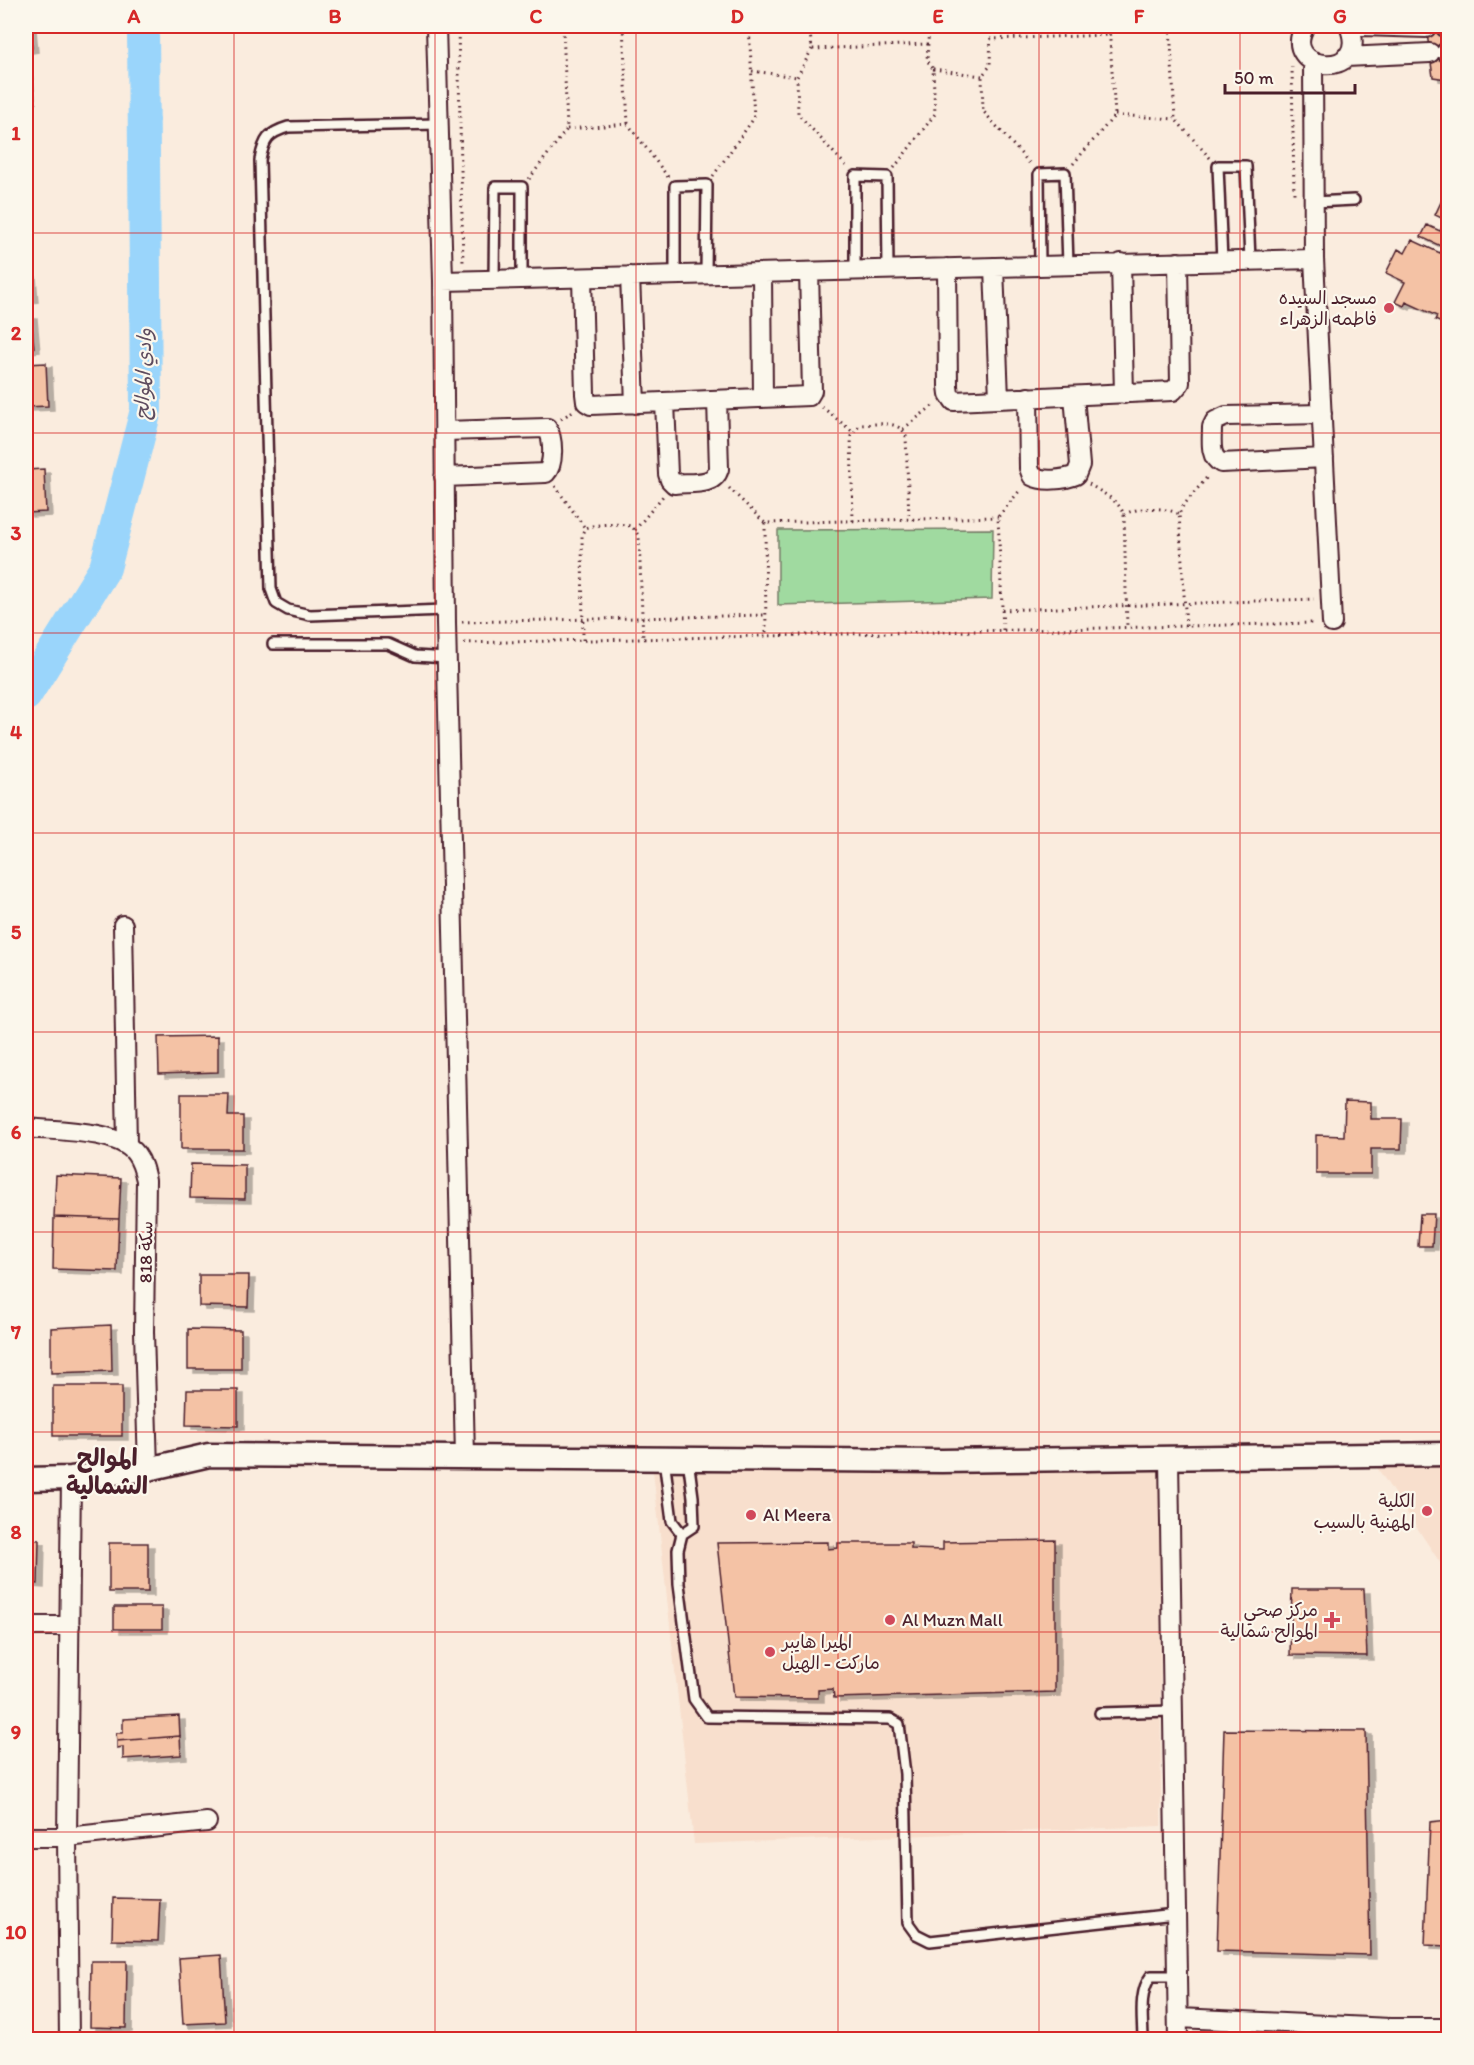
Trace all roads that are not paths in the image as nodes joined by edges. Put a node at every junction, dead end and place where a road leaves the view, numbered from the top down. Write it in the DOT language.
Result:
graph roads {
  1 [pos="436,26"];
  2 [pos="1305,26"];
  3 [pos="1349,26"];
  4 [pos="1362,26"];
  5 [pos="1426,28"];
  6 [pos="1442,52"];
  7 [pos="1346,57"];
  8 [pos="1312,62"];
  9 [pos="439,124"];
  10 [pos="1354,200"];
  11 [pos="1314,202"];
  12 [pos="1314,259"];
  13 [pos="1250,260"];
  14 [pos="1222,261"];
  15 [pos="1178,262"];
  16 [pos="1121,263"];
  17 [pos="1068,265"];
  18 [pos="1040,266"];
  19 [pos="994,267"];
  20 [pos="947,268"];
  21 [pos="888,270"];
  22 [pos="855,271"];
  23 [pos="809,272"];
  24 [pos="762,273"];
  25 [pos="706,274"];
  26 [pos="675,275"];
  27 [pos="630,276"];
  28 [pos="582,278"];
  29 [pos="522,279"];
  30 [pos="494,280"];
  31 [pos="442,281"];
  32 [pos="1124,394"];
  33 [pos="1074,396"];
  34 [pos="1028,397"];
  35 [pos="763,398"];
  36 [pos="999,399"];
  37 [pos="717,400"];
  38 [pos="665,402"];
  39 [pos="635,404"];
  40 [pos="1322,414"];
  41 [pos="444,431"];
  42 [pos="1324,458"];
  43 [pos="444,477"];
  44 [pos="445,616"];
  45 [pos="1332,623"];
  46 [pos="273,644"];
  47 [pos="446,651"];
  48 [pos="123,925"];
  49 [pos="26,1128"];
  50 [pos="127,1145"];
  51 [pos="1449,1454"];
  52 [pos="465,1457"];
  53 [pos="664,1459"];
  54 [pos="688,1459"];
  55 [pos="1169,1459"];
  56 [pos="148,1469"];
  57 [pos="71,1478"];
  58 [pos="26,1479"];
  59 [pos="682,1534"];
  60 [pos="26,1626"];
  61 [pos="69,1626"];
  62 [pos="1172,1711"];
  63 [pos="1100,1713"];
  64 [pos="207,1822"];
  65 [pos="26,1837"];
  66 [pos="67,1837"];
  67 [pos="1175,1914"];
  68 [pos="1178,1976"];
  69 [pos="1179,2018"];
  70 [pos="1449,2028"];
  71 [pos="1390,2034"];
  72 [pos="69,2040"];
  73 [pos="1143,2040"];
  74 [pos="1178,2040"];
  1 -- 9 [label="street"];
  2 -- 8 [label="street"];
  3 -- 7 [label="street"];
  4 -- 5 [label="street"];
  6 -- 7 [label="street"];
  7 -- 8 [label="street"];
  8 -- 11 [label="street"];
  9 -- 31 [label="street"];
  9 -- 44 [label="lane"];
  10 -- 11 [label="lane"];
  11 -- 12 [label="street"];
  12 -- 13 [label="street"];
  12 -- 40 [label="street"];
  13 -- 14 [label="street"];
  13 -- 14 [label="lane"];
  14 -- 15 [label="street"];
  15 -- 16 [label="street"];
  15 -- 32 [label="street"];
  16 -- 17 [label="street"];
  16 -- 32 [label="street"];
  17 -- 18 [label="street"];
  17 -- 18 [label="lane"];
  18 -- 19 [label="street"];
  19 -- 20 [label="street"];
  19 -- 36 [label="street"];
  20 -- 21 [label="street"];
  20 -- 36 [label="street"];
  21 -- 22 [label="street"];
  21 -- 22 [label="lane"];
  22 -- 23 [label="street"];
  23 -- 24 [label="street"];
  23 -- 35 [label="street"];
  24 -- 25 [label="street"];
  24 -- 35 [label="street"];
  25 -- 26 [label="street"];
  25 -- 26 [label="lane"];
  26 -- 27 [label="street"];
  27 -- 28 [label="street"];
  27 -- 39 [label="street"];
  28 -- 29 [label="street"];
  28 -- 39 [label="street"];
  29 -- 30 [label="street"];
  29 -- 30 [label="lane"];
  30 -- 31 [label="street"];
  31 -- 41 [label="street"];
  32 -- 33 [label="street"];
  33 -- 34 [label="street"];
  33 -- 34 [label="street"];
  34 -- 36 [label="street"];
  35 -- 37 [label="street"];
  37 -- 38 [label="street"];
  37 -- 38 [label="street"];
  38 -- 39 [label="street"];
  40 -- 42 [label="street"];
  40 -- 42 [label="street"];
  41 -- 43 [label="street"];
  41 -- 43 [label="street"];
  42 -- 45 [label="street"];
  43 -- 44 [label="street"];
  44 -- 47 [label="street"];
  46 -- 47 [label="lane"];
  47 -- 52 [label="street"];
  48 -- 50 [label="street"];
  49 -- 50 [label="street"];
  50 -- 56 [label="street, سكة 818"];
  51 -- 55 [label="street"];
  52 -- 53 [label="street"];
  52 -- 56 [label="street"];
  53 -- 54 [label="street"];
  53 -- 59 [label="lane"];
  54 -- 55 [label="street"];
  54 -- 59 [label="lane"];
  55 -- 62 [label="street"];
  56 -- 57 [label="street"];
  57 -- 58 [label="street"];
  57 -- 61 [label="street"];
  59 -- 67 [label="lane"];
  60 -- 61 [label="street"];
  61 -- 66 [label="street"];
  62 -- 63 [label="lane"];
  62 -- 67 [label="street"];
  64 -- 66 [label="street"];
  65 -- 66 [label="street"];
  66 -- 72 [label="street"];
  67 -- 68 [label="street"];
  68 -- 69 [label="street"];
  68 -- 73 [label="lane"];
  69 -- 71 [label="street"];
  69 -- 74 [label="street"];
  70 -- 71 [label="street"];
}
